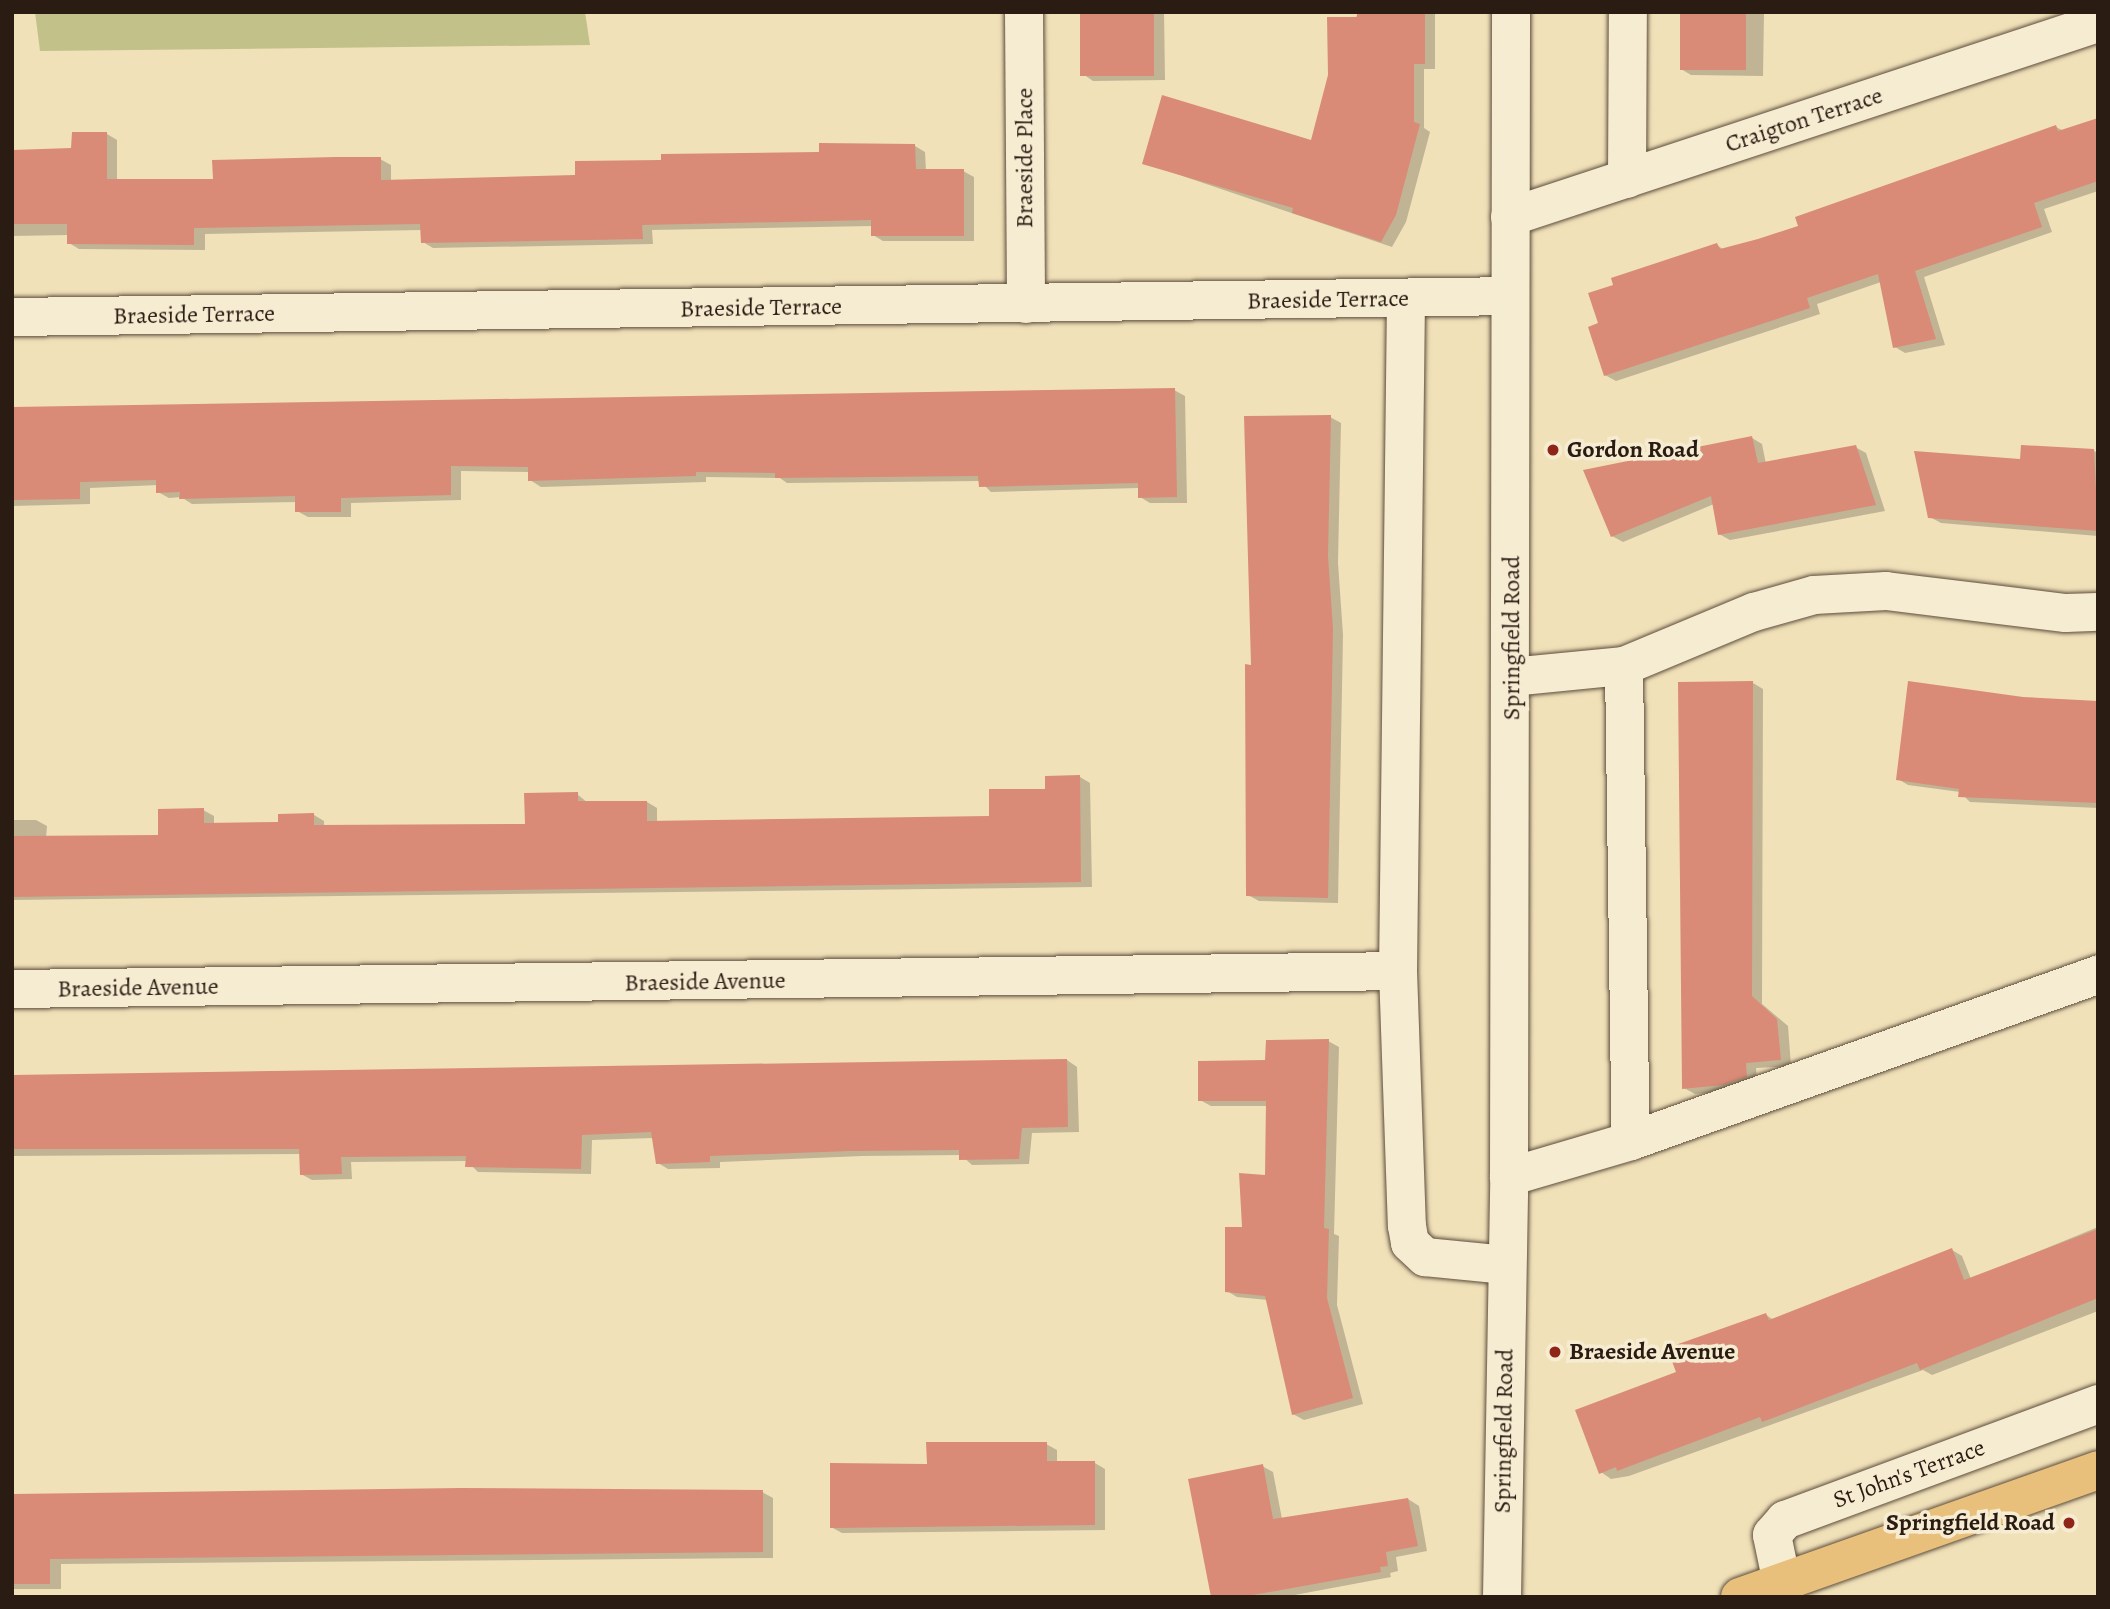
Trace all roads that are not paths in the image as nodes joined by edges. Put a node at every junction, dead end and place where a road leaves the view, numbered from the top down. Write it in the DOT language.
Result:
graph roads {
  1 [pos="1024,12"];
  2 [pos="1511,12"];
  3 [pos="1628,12"];
  4 [pos="2098,23"];
  5 [pos="1627,179"];
  6 [pos="1510,217"];
  7 [pos="1510,296"];
  8 [pos="1406,299"];
  9 [pos="1026,304"];
  10 [pos="12,317"];
  11 [pos="2098,611"];
  12 [pos="1624,666"];
  13 [pos="1511,677"];
  14 [pos="1398,971"];
  15 [pos="2098,975"];
  16 [pos="12,989"];
  17 [pos="1631,1140"];
  18 [pos="1509,1177"];
  19 [pos="1507,1265"];
  20 [pos="2098,1404"];
  21 [pos="2098,1470"];
  22 [pos="1782,1583"];
  23 [pos="1502,1597"];
  24 [pos="1740,1597"];
  1 -- 9 [label="street, Braeside Place"];
  2 -- 6 [label="street, Springfield Road"];
  3 -- 5 [label="street"];
  4 -- 5 [label="street, Craigton Terrace"];
  5 -- 6 [label="street, Craigton Terrace"];
  6 -- 7 [label="street, Springfield Road"];
  7 -- 8 [label="street, Braeside Terrace"];
  7 -- 13 [label="street, Springfield Road"];
  8 -- 9 [label="street, Braeside Terrace"];
  8 -- 14 [label="street"];
  9 -- 10 [label="street, Braeside Terrace"];
  11 -- 12 [label="street"];
  12 -- 13 [label="street"];
  12 -- 17 [label="street"];
  13 -- 18 [label="street, Springfield Road"];
  14 -- 16 [label="street, Braeside Avenue"];
  14 -- 19 [label="street"];
  15 -- 17 [label="street"];
  17 -- 18 [label="street"];
  18 -- 19 [label="street, Springfield Road"];
  19 -- 23 [label="street, Springfield Road"];
  20 -- 22 [label="street, St John's Terrace"];
  21 -- 22 [label="main road"];
  22 -- 24 [label="main road"];
}
